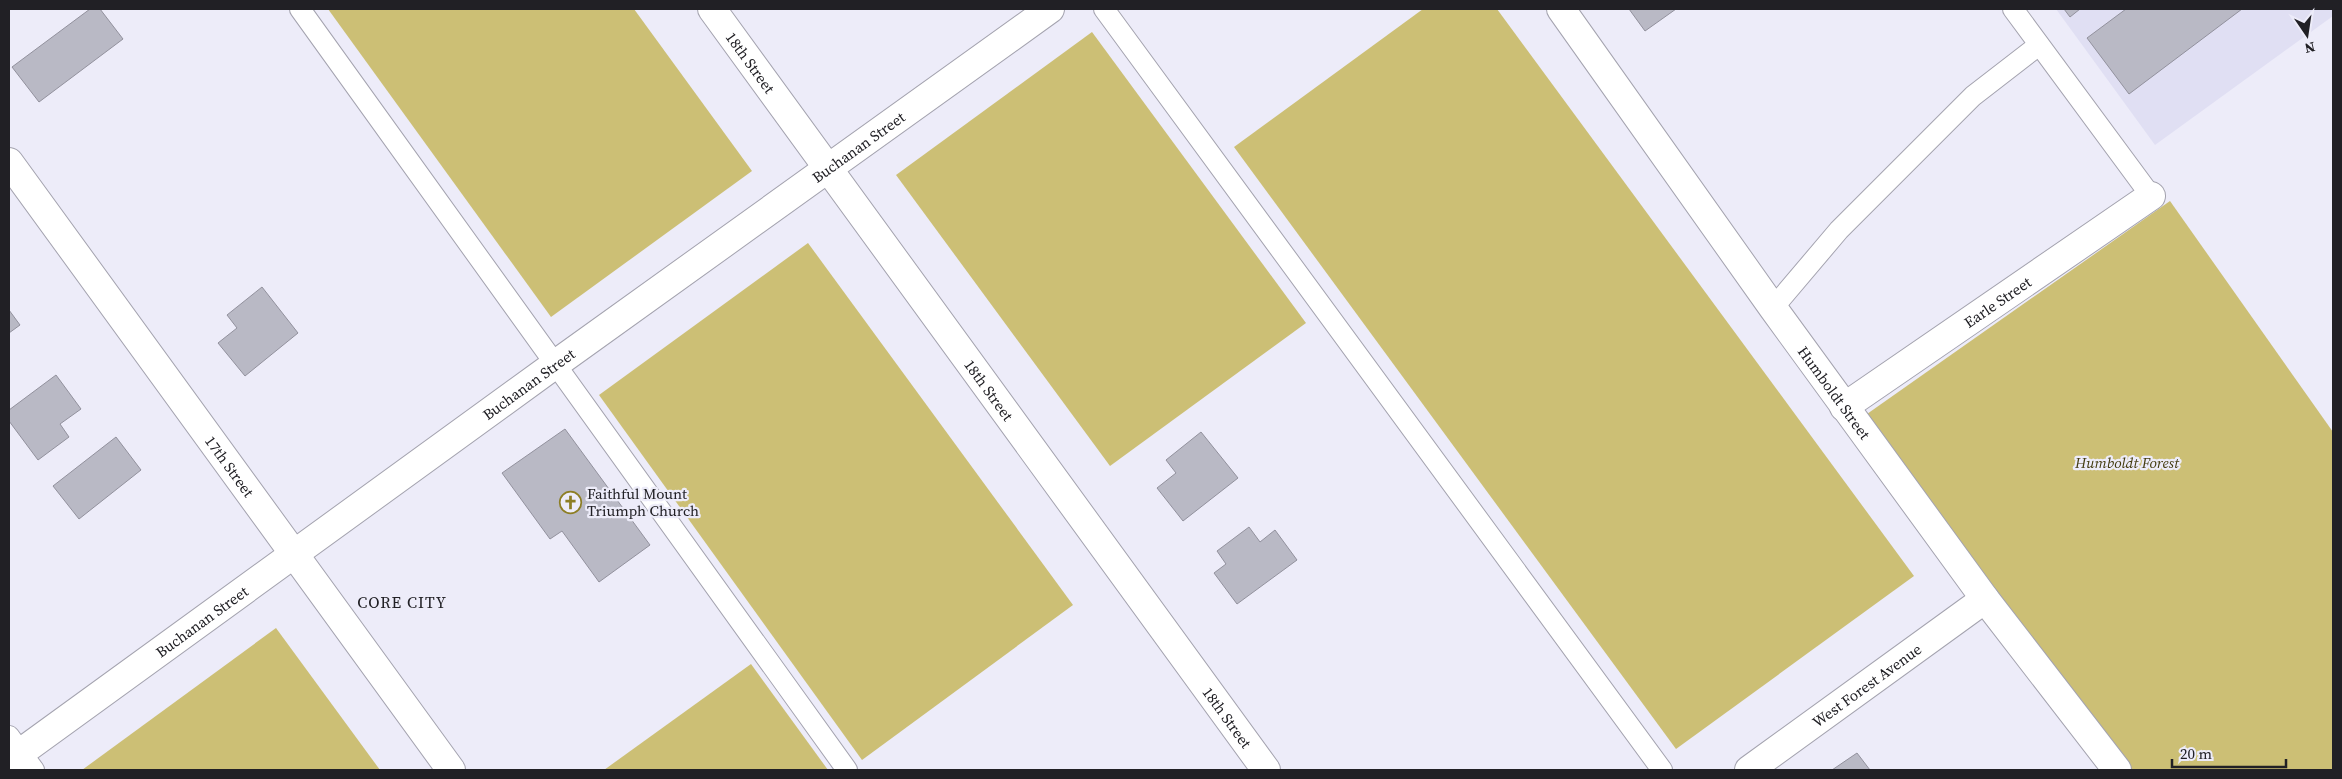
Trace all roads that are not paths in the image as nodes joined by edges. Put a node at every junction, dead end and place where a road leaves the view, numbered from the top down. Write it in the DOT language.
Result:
graph roads {
  1 [pos="300,9"];
  2 [pos="712,9"];
  3 [pos="1050,9"];
  4 [pos="1104,9"];
  5 [pos="1561,9"];
  6 [pos="2013,9"];
  7 [pos="2039,45"];
  8 [pos="9,162"];
  9 [pos="829,169"];
  10 [pos="2151,196"];
  11 [pos="1773,308"];
  12 [pos="557,363"];
  13 [pos="1844,407"];
  14 [pos="295,555"];
  15 [pos="1985,599"];
  16 [pos="18,755"];
  17 [pos="451,770"];
  18 [pos="847,770"];
  19 [pos="1266,770"];
  20 [pos="1662,770"];
  21 [pos="1749,770"];
  22 [pos="2117,770"];
  1 -- 12 [label="lane"];
  2 -- 9 [label="street, 18th Street"];
  3 -- 9 [label="street, Buchanan Street"];
  4 -- 20 [label="lane"];
  5 -- 11 [label="street, Humboldt Street"];
  6 -- 7 [label="lane"];
  7 -- 10 [label="lane"];
  7 -- 11 [label="lane"];
  8 -- 14 [label="street, 17th Street"];
  9 -- 12 [label="street, Buchanan Street"];
  9 -- 19 [label="street, 18th Street"];
  10 -- 13 [label="street, Earle Street"];
  11 -- 13 [label="street, Humboldt Street"];
  12 -- 14 [label="street, Buchanan Street"];
  12 -- 18 [label="lane"];
  13 -- 15 [label="street, Humboldt Street"];
  14 -- 16 [label="street, Buchanan Street"];
  14 -- 17 [label="street, 17th Street"];
  15 -- 21 [label="street, West Forest Avenue"];
  15 -- 22 [label="street, Humboldt Street"];
}
